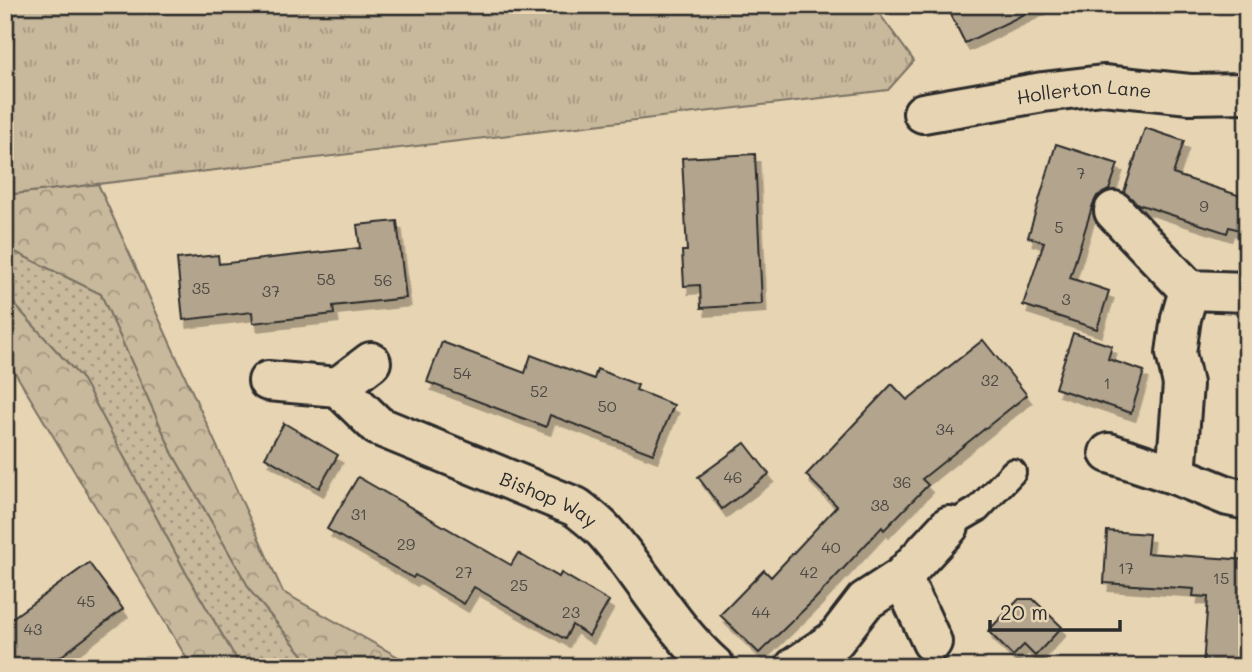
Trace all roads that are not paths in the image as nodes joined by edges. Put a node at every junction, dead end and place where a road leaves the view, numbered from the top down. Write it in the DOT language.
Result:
graph roads {
  1 [pos="1247,93"];
  2 [pos="923,113"];
  3 [pos="1114,211"];
  4 [pos="1189,290"];
  5 [pos="1247,292"];
  6 [pos="371,362"];
  7 [pos="268,381"];
  8 [pos="338,387"];
  9 [pos="1109,453"];
  10 [pos="1013,472"];
  11 [pos="1176,475"];
  12 [pos="1247,500"];
  13 [pos="949,526"];
  14 [pos="902,577"];
  15 [pos="932,642"];
  16 [pos="715,667"];
  17 [pos="796,667"];
  1 -- 2 [label="street, Hollerton Lane"];
  3 -- 4 [label="street"];
  4 -- 5 [label="street"];
  4 -- 11 [label="street"];
  6 -- 8 [label="street"];
  7 -- 8 [label="street"];
  8 -- 16 [label="street, Bishop Way"];
  9 -- 11 [label="street"];
  10 -- 13 [label="lane"];
  11 -- 12 [label="street"];
  13 -- 14 [label="street"];
  14 -- 15 [label="street"];
  14 -- 17 [label="street"];
}
